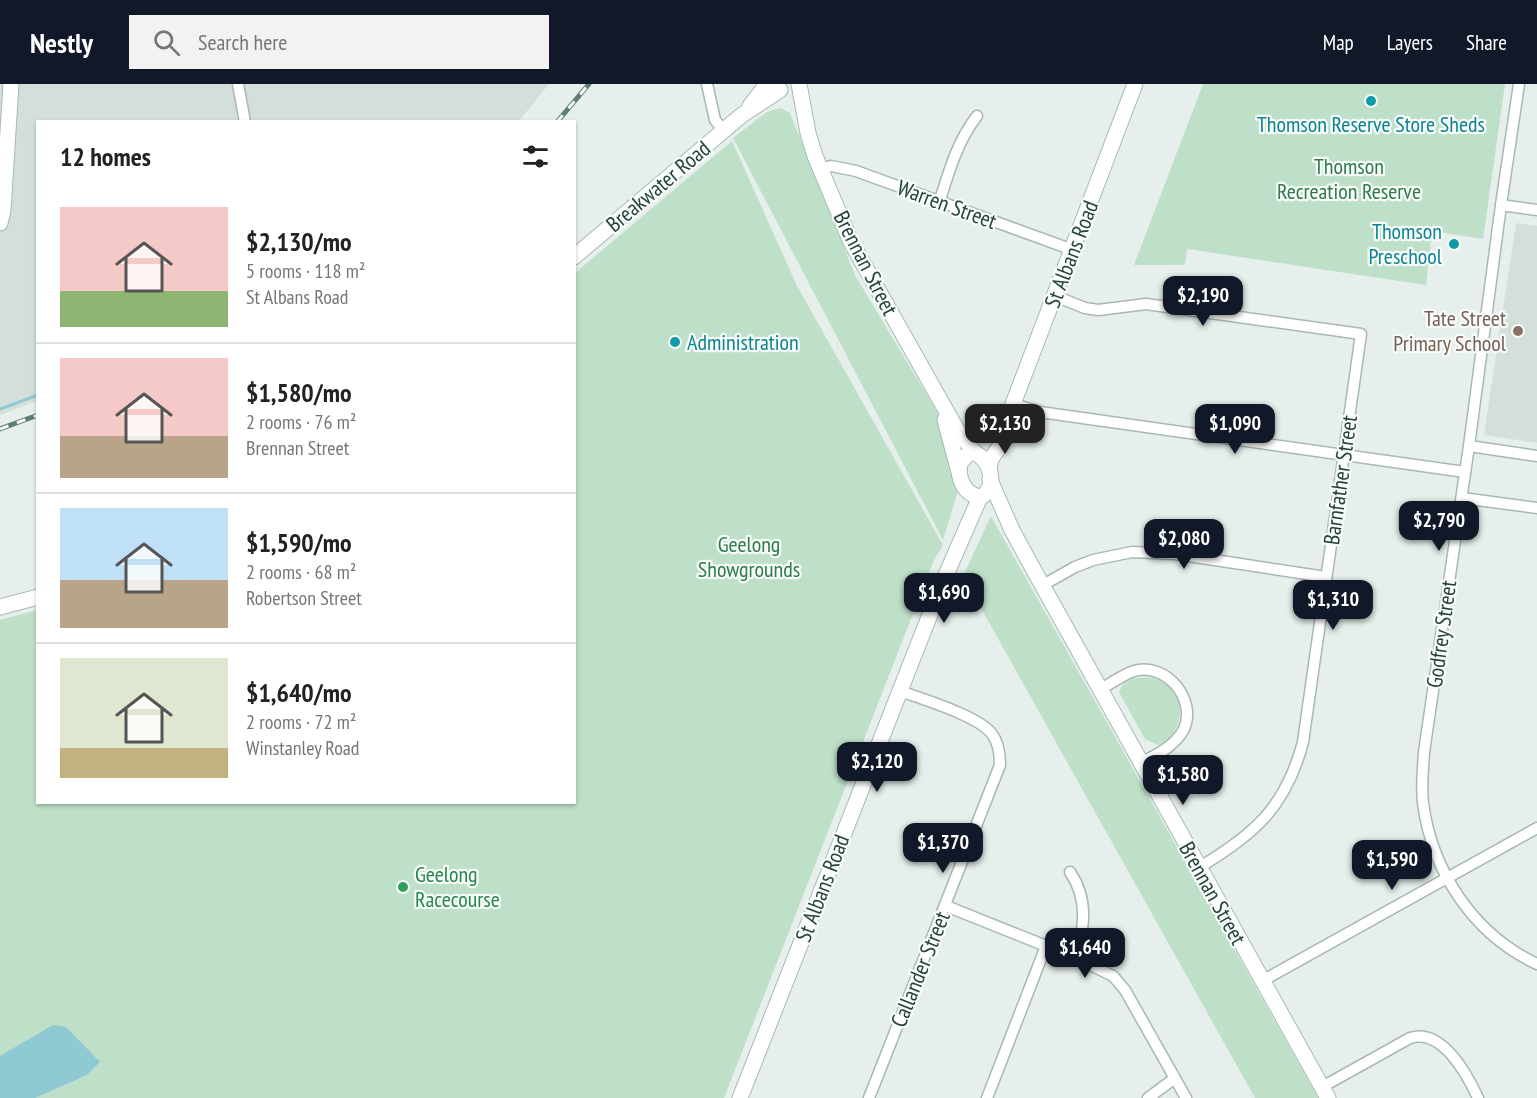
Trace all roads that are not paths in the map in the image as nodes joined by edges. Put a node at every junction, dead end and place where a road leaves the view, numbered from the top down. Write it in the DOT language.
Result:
graph roads {
  1 [pos="11,84"];
  2 [pos="238,84"];
  3 [pos="707,84"];
  4 [pos="797,84"];
  5 [pos="1135,84"];
  6 [pos="1519,84"];
  7 [pos="775,87"];
  8 [pos="977,116"];
  9 [pos="245,120"];
  10 [pos="724,131"];
  11 [pos="808,133"];
  12 [pos="820,169"];
  13 [pos="940,200"];
  14 [pos="1501,205"];
  15 [pos="1537,210"];
  16 [pos="0,223"];
  17 [pos="1073,250"];
  18 [pos="576,255"];
  19 [pos="1055,296"];
  20 [pos="934,389"];
  21 [pos="1013,404"];
  22 [pos="1007,423"];
  23 [pos="1469,446"];
  24 [pos="975,452"];
  25 [pos="1344,456"];
  26 [pos="1537,456"];
  27 [pos="1465,472"];
  28 [pos="990,474"];
  29 [pos="960,477"];
  30 [pos="980,497"];
  31 [pos="1462,498"];
  32 [pos="1537,508"];
  33 [pos="1012,530"];
  34 [pos="958,545"];
  35 [pos="1326,577"];
  36 [pos="1043,585"];
  37 [pos="36,598"];
  38 [pos="0,607"];
  39 [pos="1101,689"];
  40 [pos="900,691"];
  41 [pos="1140,763"];
  42 [pos="1537,828"];
  43 [pos="1198,868"];
  44 [pos="1070,872"];
  45 [pos="1447,877"];
  46 [pos="946,906"];
  47 [pos="1046,946"];
  48 [pos="1076,958"];
  49 [pos="1537,964"];
  50 [pos="1262,981"];
  51 [pos="1174,1078"];
  52 [pos="1325,1093"];
  53 [pos="740,1098"];
  54 [pos="869,1098"];
  55 [pos="987,1098"];
  56 [pos="1148,1098"];
  57 [pos="1186,1098"];
  58 [pos="1478,1098"];
  1 -- 16 [label="street"];
  2 -- 9 [label="street"];
  3 -- 10 [label="street"];
  4 -- 7 [label="street"];
  4 -- 11 [label="street, Brennan Street"];
  5 -- 17 [label="street, St Albans Road"];
  6 -- 14 [label="street, Godfrey Street"];
  7 -- 10 [label="street, Breakwater Road"];
  7 -- 11 [label="street, Brennan Street"];
  8 -- 13 [label="street"];
  10 -- 18 [label="street, Breakwater Road"];
  11 -- 12 [label="street, Brennan Street"];
  12 -- 13 [label="street, Warren Street"];
  12 -- 20 [label="street, Brennan Street"];
  13 -- 17 [label="street, Warren Street"];
  14 -- 15 [label="street"];
  14 -- 23 [label="street, Godfrey Street"];
  17 -- 19 [label="street, St Albans Road"];
  19 -- 21 [label="street, St Albans Road"];
  19 -- 25 [label="street, Barnfather Street"];
  20 -- 24 [label="street, Brennan Street"];
  20 -- 29 [label="street, Brennan Street"];
  21 -- 22 [label="street, St Albans Road"];
  21 -- 25 [label="street"];
  22 -- 24 [label="street, St Albans Road"];
  22 -- 28 [label="street, St Albans Road"];
  23 -- 26 [label="street"];
  23 -- 27 [label="street, Godfrey Street"];
  24 -- 28 [label="street"];
  24 -- 29 [label="street"];
  25 -- 27 [label="street"];
  25 -- 35 [label="street, Barnfather Street"];
  27 -- 31 [label="street, Godfrey Street"];
  28 -- 30 [label="street"];
  28 -- 33 [label="street, Brennan Street"];
  29 -- 30 [label="street"];
  29 -- 34 [label="street, St Albans Road"];
  30 -- 33 [label="street, Brennan Street"];
  30 -- 34 [label="street, St Albans Road"];
  31 -- 32 [label="street"];
  31 -- 45 [label="street, Godfrey Street"];
  33 -- 36 [label="street, Brennan Street"];
  34 -- 40 [label="street, St Albans Road"];
  35 -- 36 [label="street"];
  35 -- 43 [label="street, Barnfather Street"];
  36 -- 39 [label="street, Brennan Street"];
  37 -- 38 [label="street"];
  39 -- 41 [label="street, Brennan Street"];
  39 -- 41 [label="street"];
  40 -- 46 [label="street, Callander Street"];
  40 -- 53 [label="street, St Albans Road"];
  41 -- 43 [label="street, Brennan Street"];
  42 -- 45 [label="street"];
  43 -- 50 [label="street, Brennan Street"];
  44 -- 48 [label="street"];
  45 -- 49 [label="street, Godfrey Street"];
  45 -- 50 [label="street"];
  46 -- 47 [label="street"];
  46 -- 54 [label="street, Callander Street"];
  47 -- 48 [label="street"];
  47 -- 55 [label="street"];
  48 -- 51 [label="street"];
  50 -- 52 [label="street, Brennan Street"];
  51 -- 56 [label="street"];
  51 -- 57 [label="street"];
  52 -- 58 [label="street"];
}
